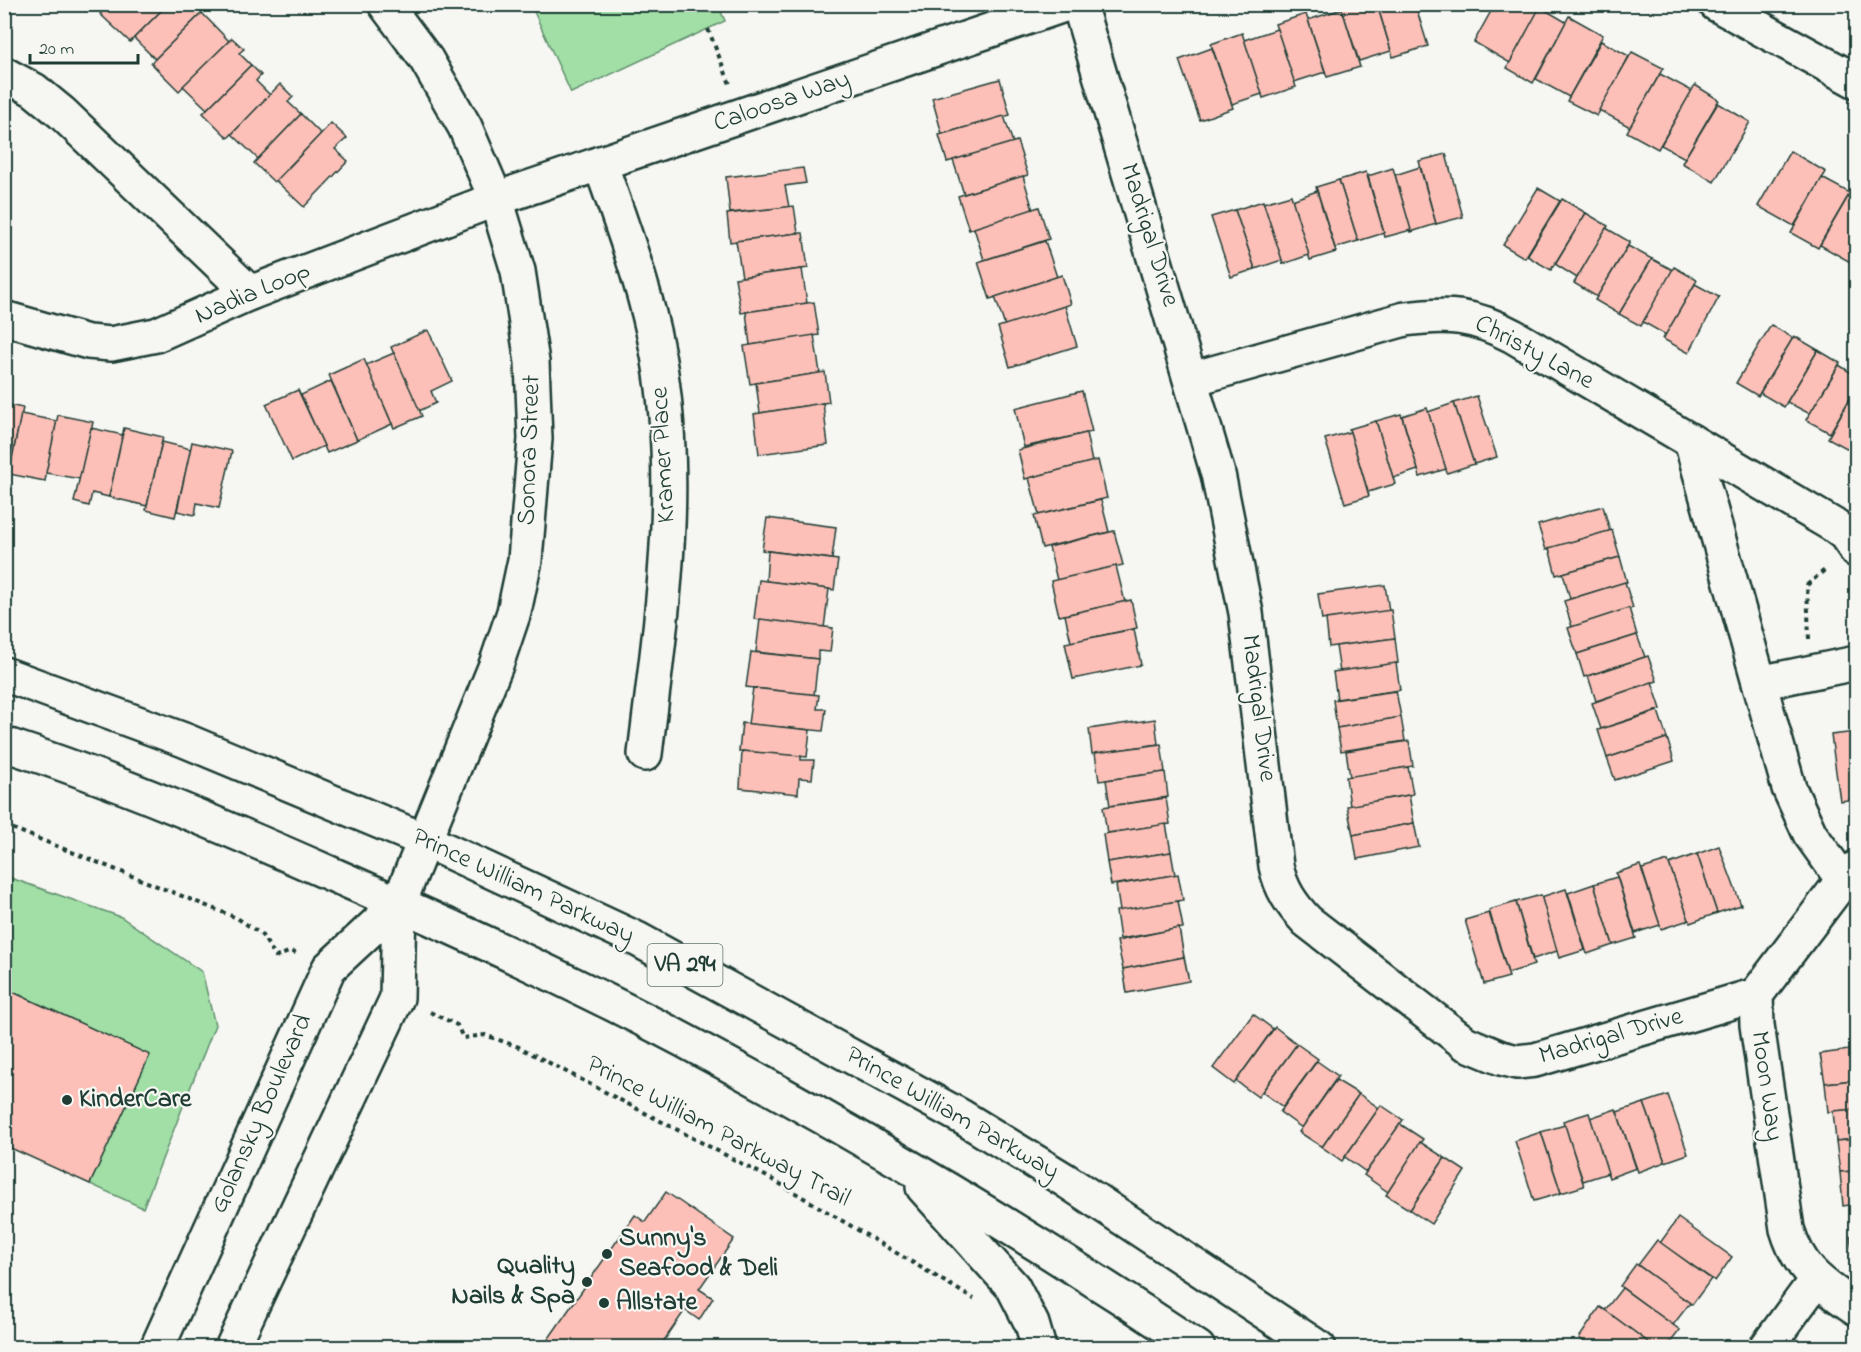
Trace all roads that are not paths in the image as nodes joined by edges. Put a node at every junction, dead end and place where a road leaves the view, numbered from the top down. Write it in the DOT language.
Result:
graph roads {
  1 [pos="385,4"];
  2 [pos="1067,4"];
  3 [pos="1079,4"];
  4 [pos="1716,4"];
  5 [pos="4,74"];
  6 [pos="1857,81"];
  7 [pos="600,163"];
  8 [pos="496,199"];
  9 [pos="250,293"];
  10 [pos="4,318"];
  11 [pos="1192,379"];
  12 [pos="1691,441"];
  13 [pos="1855,547"];
  14 [pos="1857,663"];
  15 [pos="4,674"];
  16 [pos="1759,683"];
  17 [pos="4,744"];
  18 [pos="645,754"];
  19 [pos="426,841"];
  20 [pos="1850,874"];
  21 [pos="399,903"];
  22 [pos="1756,995"];
  23 [pos="900,1161"];
  24 [pos="1816,1280"];
  25 [pos="1857,1308"];
  26 [pos="157,1347"];
  27 [pos="232,1347"];
  28 [pos="1039,1347"];
  29 [pos="1198,1347"];
  30 [pos="1319,1347"];
  31 [pos="1766,1347"];
  1 -- 8 [label="main road, Sonora Street"];
  2 -- 7 [label="main road, Caloosa Way"];
  3 -- 11 [label="main road, Madrigal Drive"];
  4 -- 6 [label="main road"];
  5 -- 9 [label="main road"];
  7 -- 8 [label="main road, Caloosa Way"];
  7 -- 18 [label="main road, Kramer Place"];
  8 -- 9 [label="main road, Nadia Loop"];
  8 -- 19 [label="main road, Sonora Street"];
  9 -- 10 [label="main road, Nadia Loop"];
  11 -- 12 [label="main road, Christy Lane"];
  11 -- 22 [label="main road, Madrigal Drive"];
  12 -- 13 [label="main road, Christy Lane"];
  12 -- 16 [label="main road"];
  14 -- 16 [label="main road"];
  15 -- 19 [label="main road, Prince William Parkway / VA 294"];
  16 -- 20 [label="main road"];
  17 -- 21 [label="main road, VA 294"];
  19 -- 21 [label="main road, Golansky Boulevard"];
  19 -- 30 [label="main road, Prince William Parkway / VA 294"];
  20 -- 22 [label="main road, Moon Way"];
  21 -- 23 [label="main road, VA 294"];
  21 -- 26 [label="main road, Golansky Boulevard"];
  21 -- 27 [label="main road, Golansky Boulevard"];
  22 -- 24 [label="main road, Moon Way"];
  23 -- 28 [label="main road"];
  23 -- 29 [label="main road, VA 294"];
  24 -- 25 [label="main road, Moon Way"];
  24 -- 31 [label="main road"];
}
